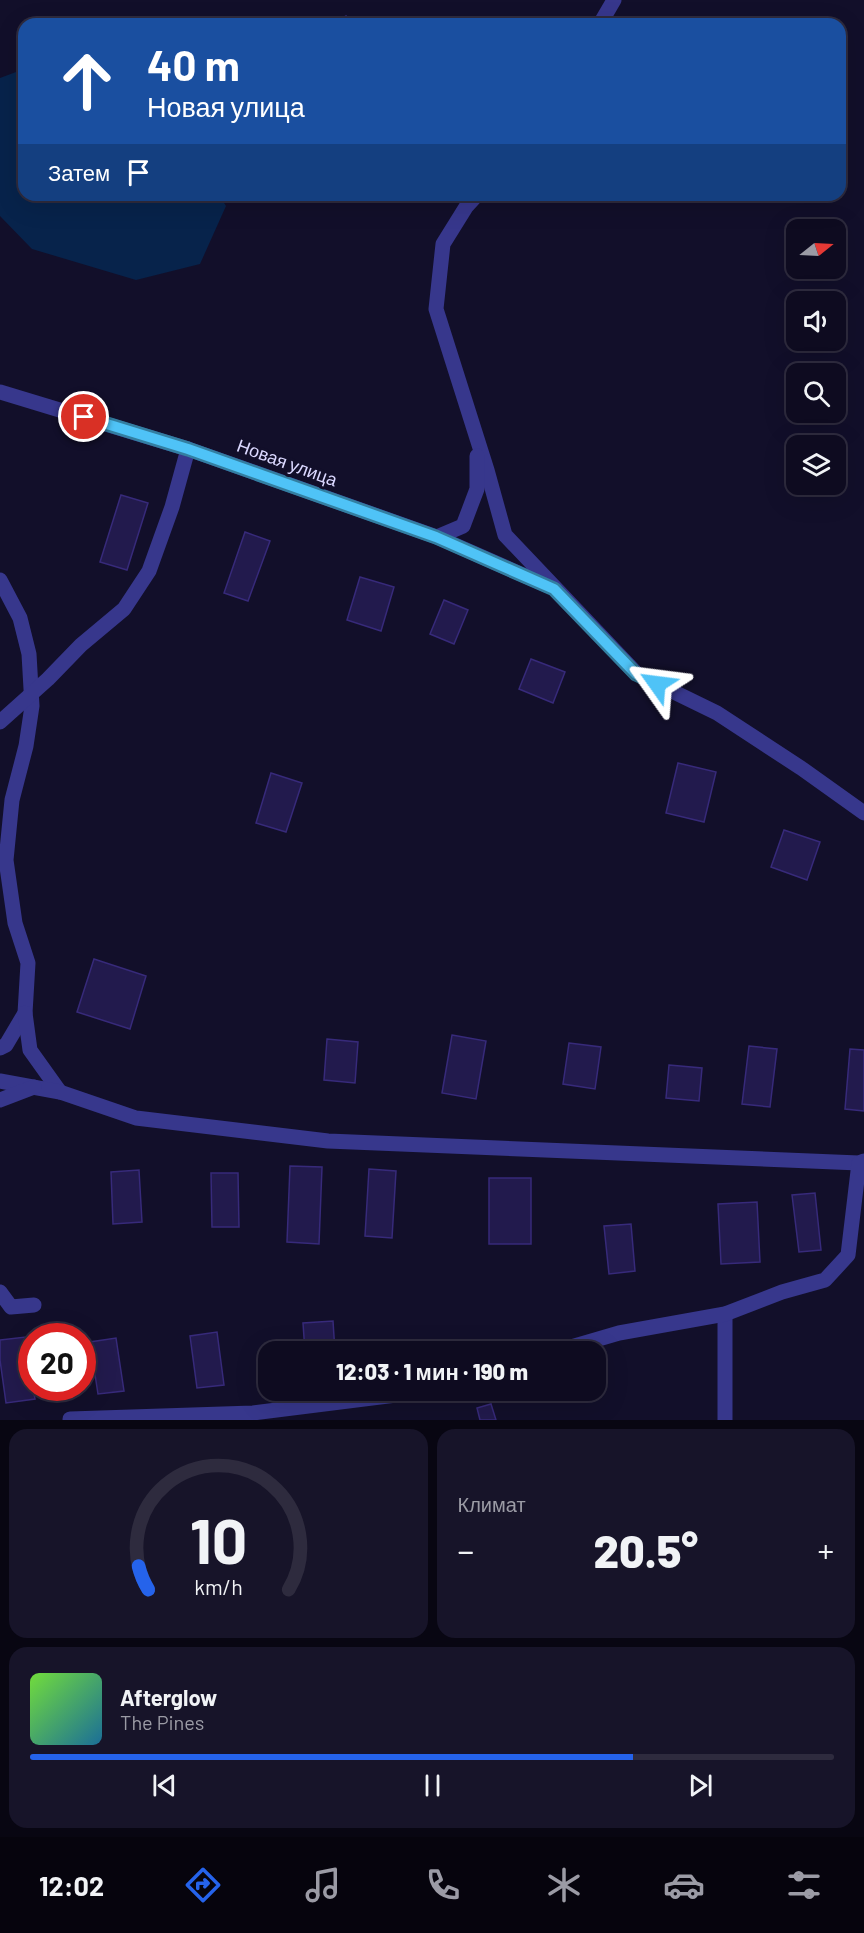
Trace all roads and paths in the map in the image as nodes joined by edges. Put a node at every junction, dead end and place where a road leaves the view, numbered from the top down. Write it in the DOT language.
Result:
graph roads {
  1 [pos="614,0"];
  2 [pos="604,18"];
  3 [pos="471,201"];
  4 [pos="0,392"];
  5 [pos="478,441"];
  6 [pos="188,449"];
  7 [pos="436,537"];
  8 [pos="0,580"];
  9 [pos="554,589"];
  10 [pos="31,693"];
  11 [pos="0,722"];
  12 [pos="864,813"];
  13 [pos="25,1013"];
  14 [pos="0,1048"];
  15 [pos="0,1081"];
  16 [pos="34,1087"];
  17 [pos="60,1092"];
  18 [pos="0,1100"];
  19 [pos="862,1162"];
  20 [pos="0,1292"];
  21 [pos="34,1305"];
  22 [pos="725,1314"];
  23 [pos="592,1341"];
  24 [pos="348,1401"];
  25 [pos="70,1419"];
  26 [pos="725,1420"];
  1 -- 2 [label="street"];
  3 -- 5 [label="street"];
  4 -- 6 [label="street, Новая улица"];
  5 -- 7 [label="street"];
  5 -- 9 [label="street"];
  6 -- 7 [label="street, Новая улица"];
  6 -- 10 [label="street"];
  7 -- 9 [label="street, Новая улица"];
  8 -- 10 [label="street"];
  9 -- 12 [label="street"];
  10 -- 11 [label="street"];
  10 -- 13 [label="street"];
  13 -- 14 [label="street"];
  13 -- 17 [label="street"];
  15 -- 16 [label="street"];
  16 -- 17 [label="street"];
  16 -- 18 [label="street"];
  17 -- 19 [label="street"];
  19 -- 22 [label="street"];
  20 -- 21 [label="street"];
  22 -- 23 [label="street"];
  22 -- 26 [label="street"];
  24 -- 25 [label="street"];
}
